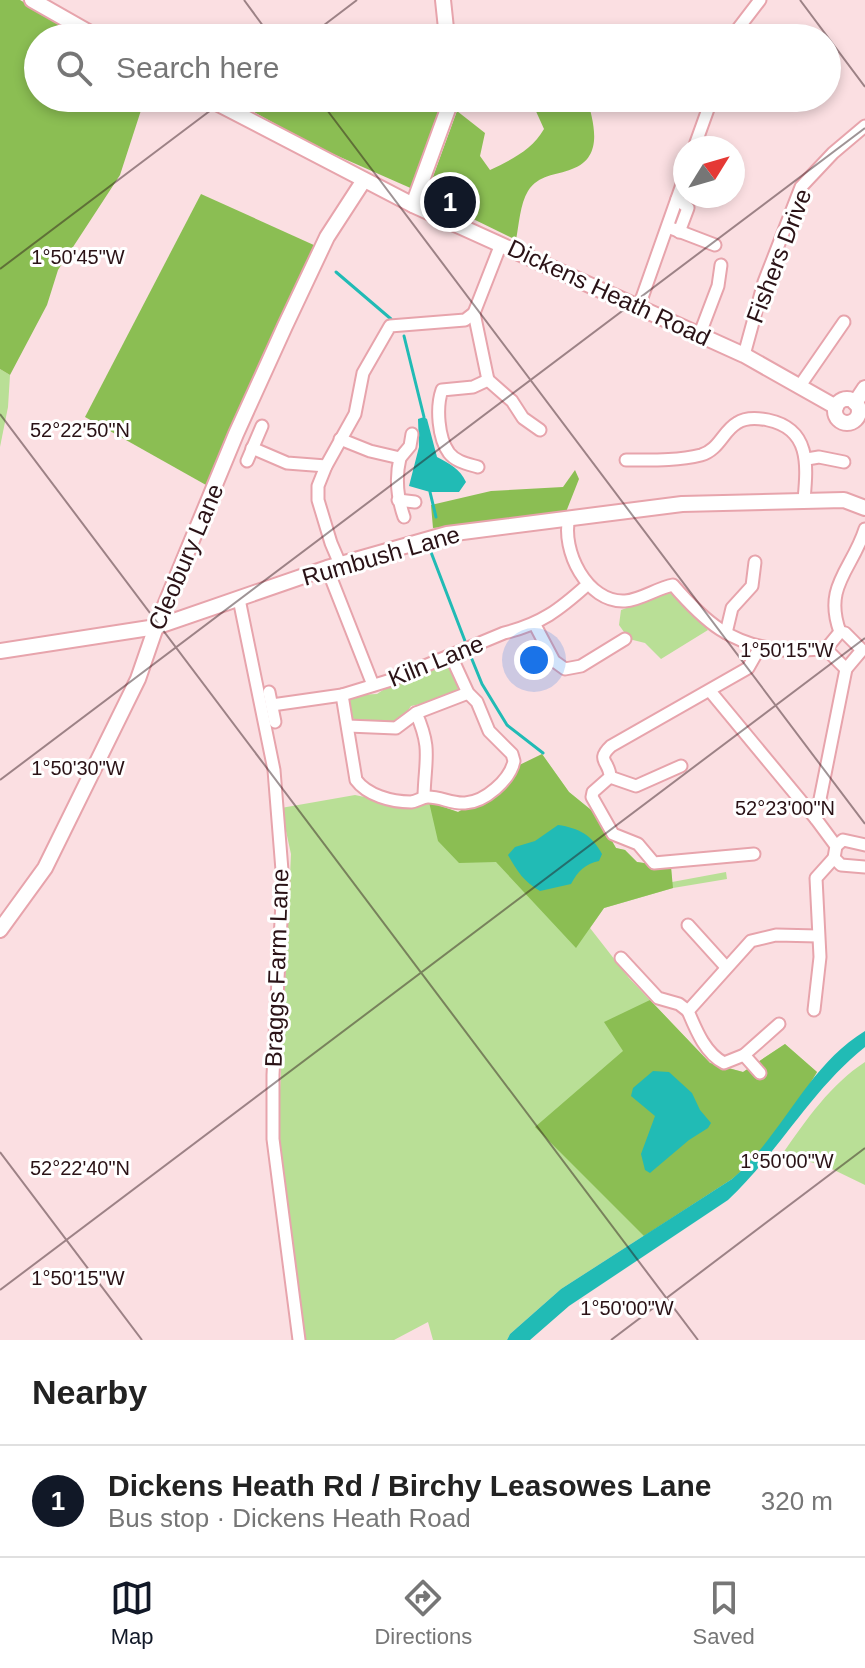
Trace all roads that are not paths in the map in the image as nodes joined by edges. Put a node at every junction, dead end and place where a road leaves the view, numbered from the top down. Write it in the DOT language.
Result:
graph roads {
  1 [pos="32,0"];
  2 [pos="443,0"];
  3 [pos="760,0"];
  4 [pos="74,24"];
  5 [pos="446,24"];
  6 [pos="742,24"];
  7 [pos="234,112"];
  8 [pos="447,112"];
  9 [pos="707,112"];
  10 [pos="862,129"];
  11 [pos="698,136"];
  12 [pos="364,180"];
  13 [pos="413,205"];
  14 [pos="676,208"];
  15 [pos="674,229"];
  16 [pos="501,244"];
  17 [pos="715,245"];
  18 [pos="721,265"];
  19 [pos="638,309"];
  20 [pos="474,313"];
  21 [pos="844,322"];
  22 [pos="699,336"];
  23 [pos="744,355"];
  24 [pos="488,380"];
  25 [pos="799,387"];
  26 [pos="865,388"];
  27 [pos="859,414"];
  28 [pos="262,426"];
  29 [pos="540,430"];
  30 [pos="412,434"];
  31 [pos="340,439"];
  32 [pos="252,448"];
  33 [pos="400,458"];
  34 [pos="807,459"];
  35 [pos="247,461"];
  36 [pos="844,462"];
  37 [pos="326,466"];
  38 [pos="478,467"];
  39 [pos="630,473"];
  40 [pos="398,500"];
  41 [pos="804,500"];
  42 [pos="415,502"];
  43 [pos="864,513"];
  44 [pos="404,517"];
  45 [pos="569,518"];
  46 [pos="865,529"];
  47 [pos="862,554"];
  48 [pos="755,562"];
  49 [pos="334,566"];
  50 [pos="587,585"];
  51 [pos="239,599"];
  52 [pos="535,625"];
  53 [pos="156,627"];
  54 [pos="840,632"];
  55 [pos="726,633"];
  56 [pos="625,639"];
  57 [pos="760,647"];
  58 [pos="826,649"];
  59 [pos="0,651"];
  60 [pos="864,651"];
  61 [pos="451,656"];
  62 [pos="846,669"];
  63 [pos="373,685"];
  64 [pos="710,691"];
  65 [pos="269,692"];
  66 [pos="468,693"];
  67 [pos="342,695"];
  68 [pos="272,705"];
  69 [pos="416,713"];
  70 [pos="275,722"];
  71 [pos="348,726"];
  72 [pos="681,766"];
  73 [pos="610,777"];
  74 [pos="424,796"];
  75 [pos="816,819"];
  76 [pos="865,845"];
  77 [pos="835,852"];
  78 [pos="754,854"];
  79 [pos="865,867"];
  80 [pos="688,925"];
  81 [pos="0,930"];
  82 [pos="818,936"];
  83 [pos="621,958"];
  84 [pos="726,967"];
  85 [pos="814,1010"];
  86 [pos="688,1011"];
  87 [pos="779,1024"];
  88 [pos="744,1055"];
  89 [pos="760,1073"];
  90 [pos="299,1340"];
  1 -- 4 [label="street"];
  2 -- 5 [label="street"];
  3 -- 6 [label="street"];
  7 -- 12 [label="street, Dickens Heath Road"];
  8 -- 13 [label="street"];
  9 -- 11 [label="street"];
  10 -- 23 [label="street, Fishers Drive"];
  12 -- 13 [label="street, Dickens Heath Road"];
  12 -- 53 [label="street, Cleobury Lane"];
  13 -- 16 [label="street, Dickens Heath Road"];
  14 -- 15 [label="street"];
  15 -- 17 [label="street"];
  15 -- 19 [label="street"];
  16 -- 19 [label="street, Dickens Heath Road"];
  16 -- 20 [label="street"];
  18 -- 22 [label="street"];
  19 -- 22 [label="street, Dickens Heath Road"];
  20 -- 24 [label="street"];
  20 -- 31 [label="street"];
  21 -- 25 [label="street"];
  22 -- 23 [label="street, Dickens Heath Road"];
  23 -- 25 [label="street, Dickens Heath Road"];
  24 -- 29 [label="street"];
  24 -- 38 [label="street"];
  25 -- 27 [label="street, Dickens Heath Road"];
  26 -- 27 [label="street"];
  28 -- 32 [label="street"];
  30 -- 33 [label="street"];
  31 -- 33 [label="street"];
  31 -- 37 [label="street"];
  32 -- 35 [label="street"];
  32 -- 37 [label="street"];
  33 -- 40 [label="street"];
  34 -- 36 [label="street"];
  34 -- 39 [label="street"];
  34 -- 41 [label="street"];
  37 -- 49 [label="street"];
  40 -- 42 [label="street"];
  40 -- 44 [label="street"];
  41 -- 43 [label="street, Rumbush Lane"];
  41 -- 45 [label="street, Rumbush Lane"];
  45 -- 49 [label="street, Rumbush Lane"];
  45 -- 50 [label="street"];
  46 -- 47 [label="street"];
  47 -- 54 [label="street"];
  48 -- 55 [label="street"];
  49 -- 51 [label="street, Rumbush Lane"];
  49 -- 63 [label="street"];
  50 -- 52 [label="street, Kiln Lane"];
  50 -- 55 [label="street"];
  51 -- 53 [label="street, Rumbush Lane"];
  51 -- 90 [label="street, Braggs Farm Lane"];
  52 -- 56 [label="street"];
  52 -- 61 [label="street, Kiln Lane"];
  53 -- 59 [label="street, Rumbush Lane"];
  53 -- 81 [label="street, Cleobury Lane"];
  54 -- 58 [label="street"];
  54 -- 60 [label="street"];
  55 -- 57 [label="street"];
  57 -- 58 [label="street"];
  57 -- 64 [label="street"];
  58 -- 62 [label="street"];
  60 -- 62 [label="street"];
  61 -- 63 [label="street, Kiln Lane"];
  61 -- 66 [label="street"];
  62 -- 75 [label="street"];
  63 -- 67 [label="street, Kiln Lane"];
  64 -- 73 [label="street"];
  64 -- 75 [label="street"];
  65 -- 68 [label="street"];
  66 -- 69 [label="street"];
  66 -- 74 [label="street"];
  67 -- 68 [label="street, Kiln Lane"];
  67 -- 71 [label="street"];
  68 -- 70 [label="street"];
  69 -- 71 [label="street"];
  69 -- 74 [label="street"];
  71 -- 74 [label="street"];
  72 -- 73 [label="street"];
  73 -- 78 [label="street"];
  75 -- 77 [label="street"];
  76 -- 77 [label="street"];
  77 -- 79 [label="street"];
  77 -- 82 [label="street"];
  80 -- 84 [label="street"];
  82 -- 84 [label="street"];
  82 -- 85 [label="street"];
  83 -- 86 [label="street"];
  84 -- 86 [label="street"];
  86 -- 88 [label="street"];
  87 -- 88 [label="street"];
  88 -- 89 [label="street"];
}
